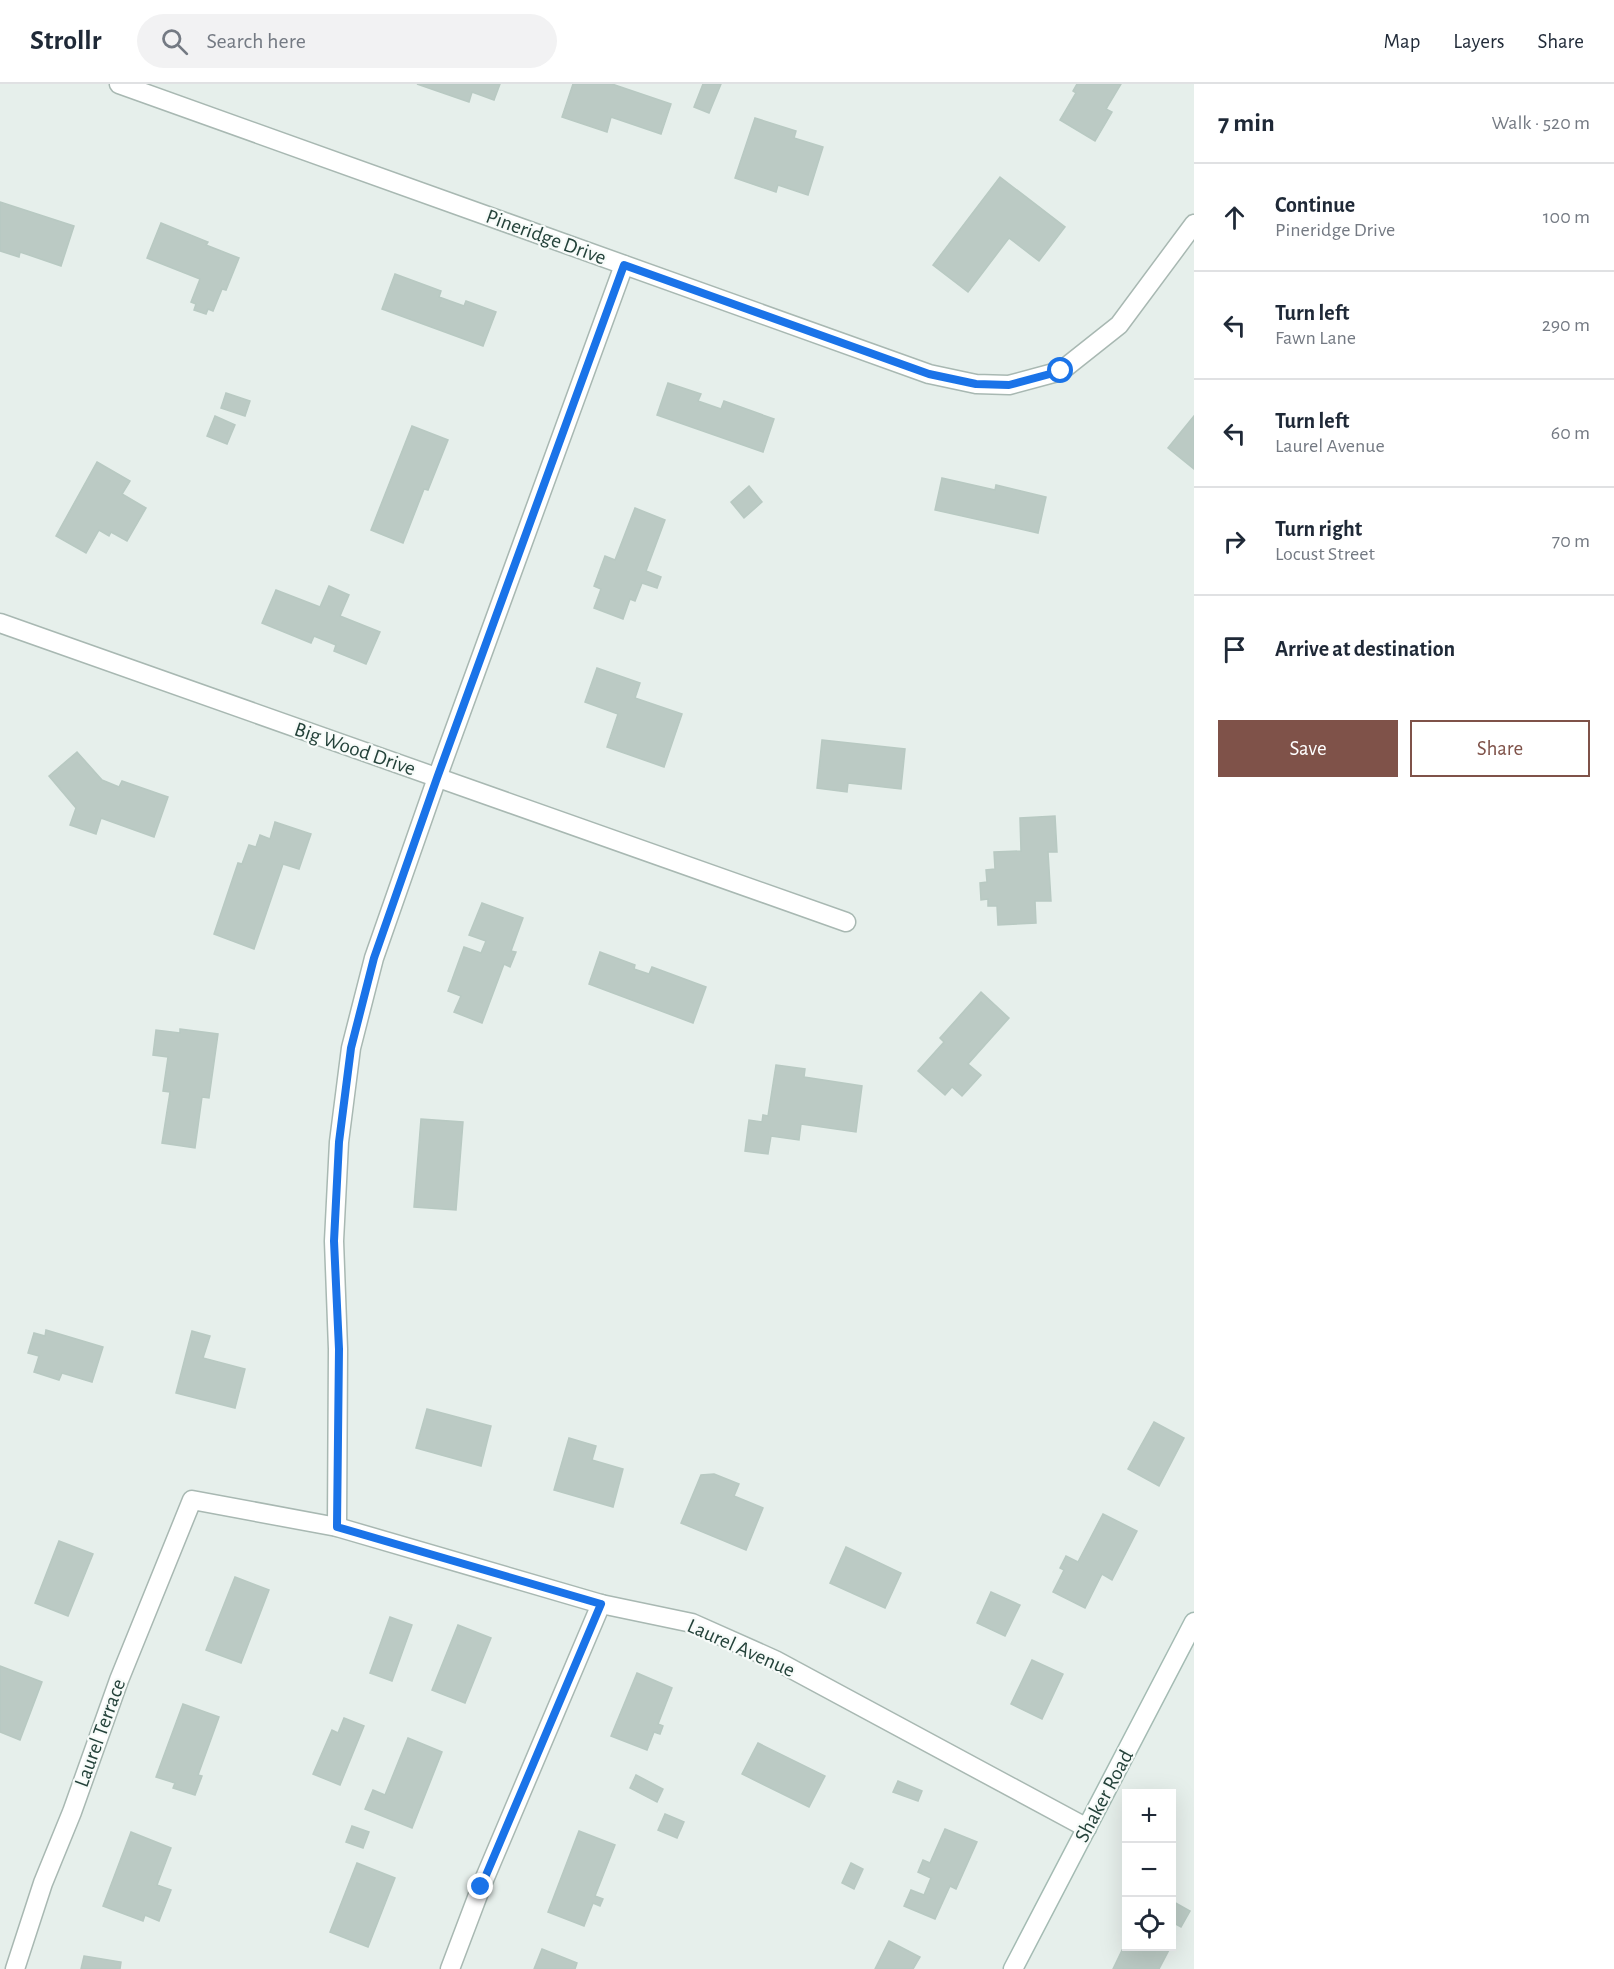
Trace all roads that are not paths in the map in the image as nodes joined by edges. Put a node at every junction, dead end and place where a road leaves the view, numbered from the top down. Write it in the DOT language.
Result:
graph roads {
  1 [pos="119,84"];
  2 [pos="1194,224"];
  3 [pos="624,265"];
  4 [pos="0,623"];
  5 [pos="437,778"];
  6 [pos="846,922"];
  7 [pos="192,1500"];
  8 [pos="337,1527"];
  9 [pos="601,1604"];
  10 [pos="1194,1623"];
  11 [pos="1087,1828"];
  12 [pos="15,1969"];
  13 [pos="450,1969"];
  14 [pos="1013,1969"];
  1 -- 3 [label="street, Pineridge Drive"];
  2 -- 3 [label="street, Pineridge Drive"];
  3 -- 5 [label="street"];
  4 -- 5 [label="street, Big Wood Drive"];
  5 -- 6 [label="street, Big Wood Drive"];
  5 -- 8 [label="street"];
  7 -- 8 [label="street, Laurel Avenue"];
  7 -- 12 [label="street, Laurel Terrace"];
  8 -- 9 [label="street, Laurel Avenue"];
  9 -- 11 [label="street, Laurel Avenue"];
  9 -- 13 [label="street"];
  10 -- 11 [label="street, Shaker Road"];
  11 -- 14 [label="street, Shaker Road"];
}
